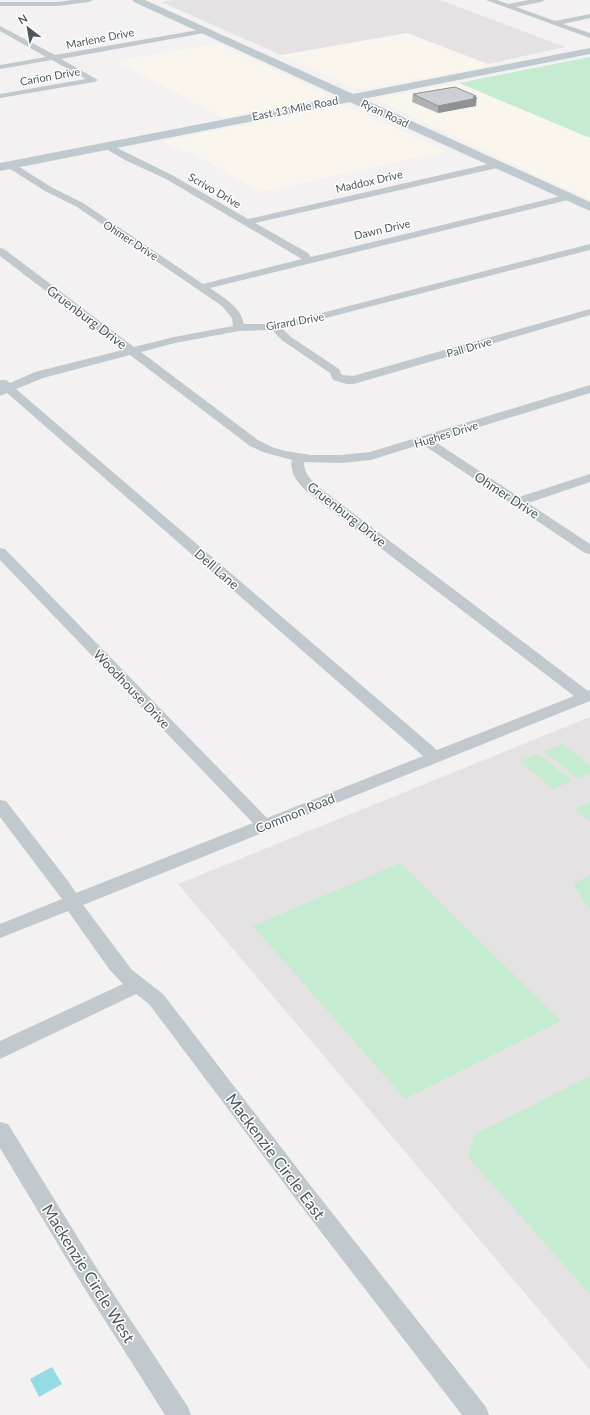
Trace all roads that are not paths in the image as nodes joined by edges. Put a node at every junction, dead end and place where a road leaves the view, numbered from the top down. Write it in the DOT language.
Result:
graph roads {
  1 [pos="89,0"];
  2 [pos="137,0"];
  3 [pos="490,0"];
  4 [pos="541,0"];
  5 [pos="0,4"];
  6 [pos="506,6"];
  7 [pos="590,16"];
  8 [pos="554,23"];
  9 [pos="0,28"];
  10 [pos="204,31"];
  11 [pos="590,36"];
  12 [pos="590,50"];
  13 [pos="53,58"];
  14 [pos="0,67"];
  15 [pos="0,96"];
  16 [pos="351,98"];
  17 [pos="107,146"];
  18 [pos="497,164"];
  19 [pos="5,166"];
  20 [pos="569,197"];
  21 [pos="590,207"];
  22 [pos="246,222"];
  23 [pos="590,247"];
  24 [pos="0,251"];
  25 [pos="308,260"];
  26 [pos="202,286"];
  27 [pos="590,312"];
  28 [pos="275,327"];
  29 [pos="239,328"];
  30 [pos="131,350"];
  31 [pos="3,387"];
  32 [pos="590,389"];
  33 [pos="424,440"];
  34 [pos="299,458"];
  35 [pos="590,478"];
  36 [pos="517,502"];
  37 [pos="590,550"];
  38 [pos="0,552"];
  39 [pos="588,696"];
  40 [pos="435,757"];
  41 [pos="0,806"];
  42 [pos="264,826"];
  43 [pos="72,902"];
  44 [pos="0,931"];
  45 [pos="138,985"];
  46 [pos="0,1051"];
  47 [pos="0,1130"];
  48 [pos="179,1415"];
  49 [pos="477,1415"];
  1 -- 5 [label="street"];
  2 -- 10 [label="main road, Ryan Road"];
  3 -- 6 [label="street"];
  4 -- 6 [label="street"];
  6 -- 8 [label="street"];
  7 -- 8 [label="street"];
  8 -- 11 [label="street"];
  9 -- 13 [label="street, Carion Drive"];
  10 -- 13 [label="street, Marlene Drive"];
  10 -- 16 [label="main road, Ryan Road"];
  12 -- 16 [label="main road, East 13 Mile Road"];
  13 -- 14 [label="street, Marlene Drive"];
  13 -- 15 [label="street, Carion Drive"];
  16 -- 17 [label="main road, East 13 Mile Road"];
  16 -- 18 [label="main road, Ryan Road"];
  17 -- 19 [label="main road, East 13 Mile Road"];
  17 -- 22 [label="street, Scrivo Drive"];
  18 -- 20 [label="main road, Ryan Road"];
  18 -- 22 [label="street, Maddox Drive"];
  19 -- 26 [label="street, Ohmer Drive"];
  20 -- 21 [label="main road, Ryan Road"];
  20 -- 25 [label="street, Dawn Drive"];
  22 -- 25 [label="street, Scrivo Drive"];
  23 -- 28 [label="street, Girard Drive"];
  24 -- 30 [label="street, Gruenburg Drive"];
  25 -- 26 [label="street, Dawn Drive"];
  26 -- 29 [label="street, Ohmer Drive"];
  27 -- 28 [label="street, Pall Drive"];
  28 -- 29 [label="street, Girard Drive"];
  29 -- 30 [label="street, Girard Drive"];
  30 -- 31 [label="street, Girard Drive"];
  30 -- 34 [label="street, Gruenburg Drive"];
  31 -- 40 [label="street, Dell Lane"];
  32 -- 33 [label="street, Hughes Drive"];
  33 -- 34 [label="street, Hughes Drive"];
  33 -- 36 [label="street, Ohmer Drive"];
  34 -- 39 [label="street, Gruenburg Drive"];
  35 -- 36 [label="street"];
  36 -- 37 [label="street, Ohmer Drive"];
  38 -- 42 [label="street, Woodhouse Drive"];
  39 -- 40 [label="street, Common Road"];
  40 -- 42 [label="street, Common Road"];
  41 -- 43 [label="street, Mackenzie Circle East"];
  42 -- 43 [label="street, Common Road"];
  43 -- 44 [label="street, Common Road"];
  43 -- 45 [label="street, Mackenzie Circle East"];
  45 -- 46 [label="street"];
  45 -- 49 [label="street, Mackenzie Circle East"];
  47 -- 48 [label="street, Mackenzie Circle West"];
}
